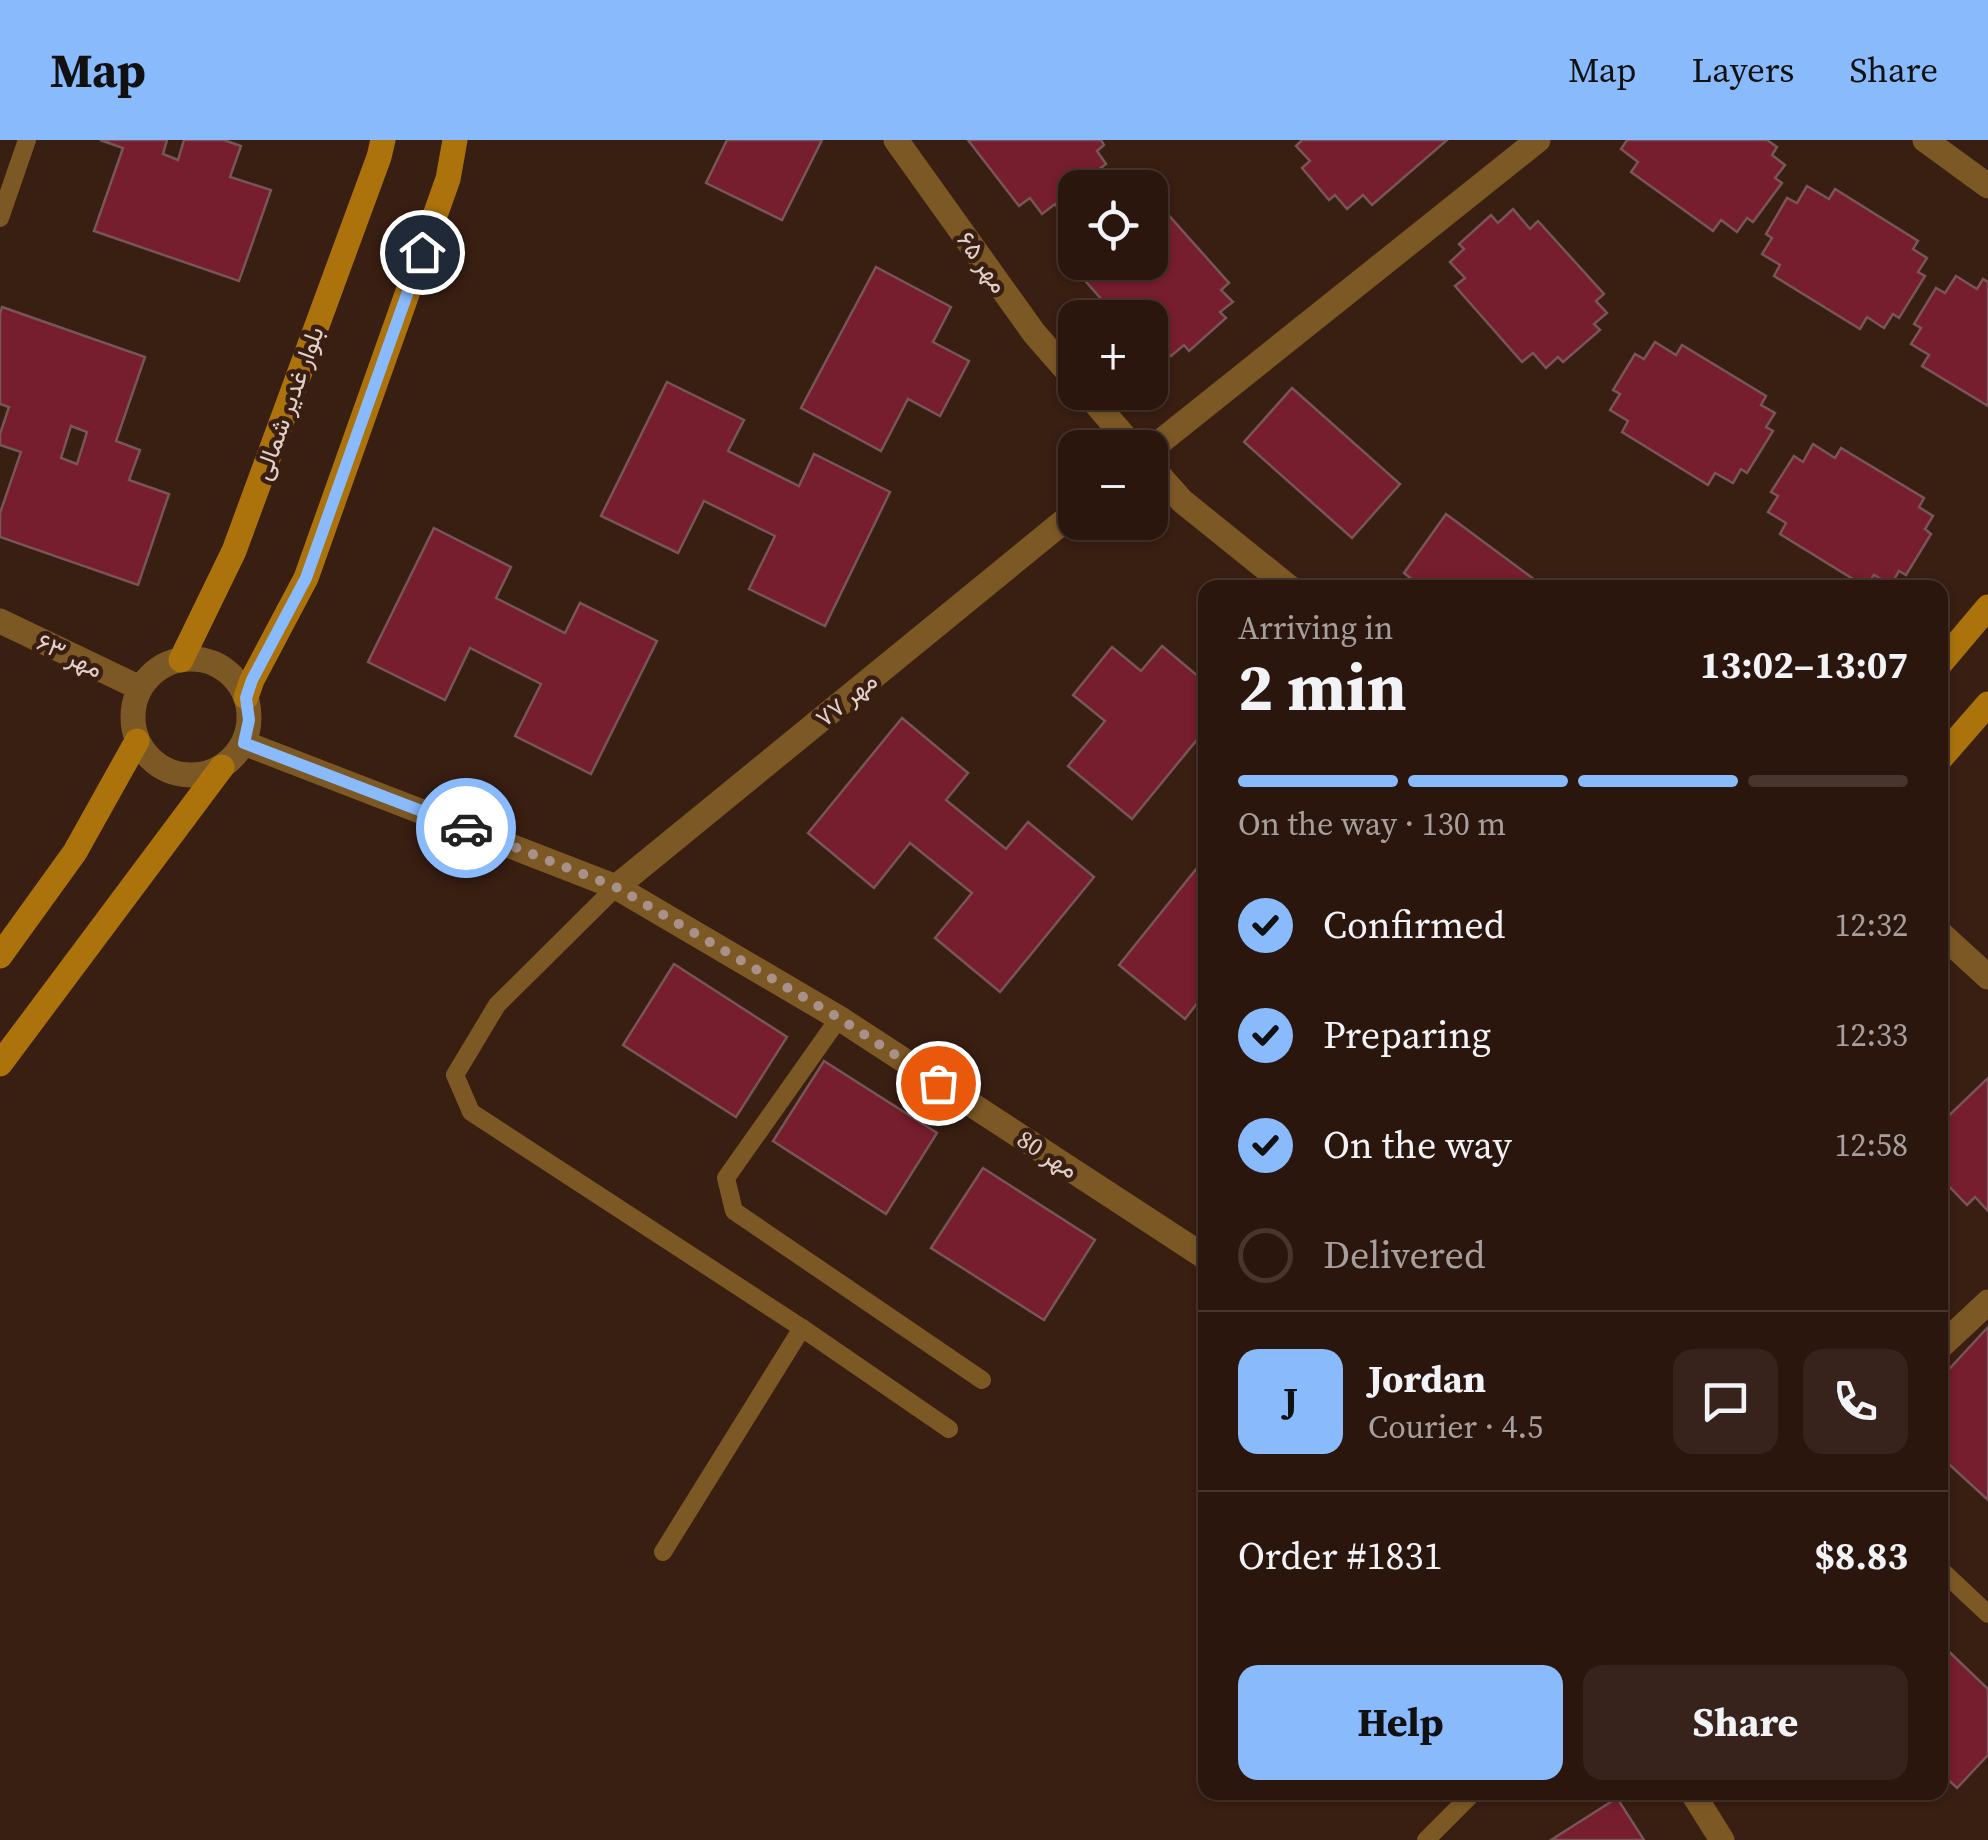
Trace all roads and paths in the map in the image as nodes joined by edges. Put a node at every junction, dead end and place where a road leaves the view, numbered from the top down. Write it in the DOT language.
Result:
graph roads {
  1 [pos="28,140"];
  2 [pos="383,140"];
  3 [pos="455,140"];
  4 [pos="896,140"];
  5 [pos="1538,140"];
  6 [pos="1924,140"];
  7 [pos="1988,186"];
  8 [pos="0,218"];
  9 [pos="1058,361"];
  10 [pos="1101,410"];
  11 [pos="1119,430"];
  12 [pos="1168,436"];
  13 [pos="1168,485"];
  14 [pos="1058,526"];
  15 [pos="1280,580"];
  16 [pos="1988,607"];
  17 [pos="0,621"];
  18 [pos="1948,654"];
  19 [pos="180,660"];
  20 [pos="140,688"];
  21 [pos="246,698"];
  22 [pos="1988,704"];
  23 [pos="137,741"];
  24 [pos="244,743"];
  25 [pos="1948,750"];
  26 [pos="222,767"];
  27 [pos="616,887"];
  28 [pos="1948,940"];
  29 [pos="0,956"];
  30 [pos="1988,977"];
  31 [pos="839,1018"];
  32 [pos="0,1064"];
  33 [pos="1198,1251"];
  34 [pos="1988,1302"];
  35 [pos="802,1328"];
  36 [pos="1948,1340"];
  37 [pos="982,1380"];
  38 [pos="949,1429"];
  39 [pos="664,1552"];
  40 [pos="1948,1576"];
  41 [pos="1988,1614"];
  42 [pos="1466,1800"];
  43 [pos="1697,1800"];
  44 [pos="1426,1840"];
  45 [pos="1722,1840"];
  1 -- 8 [label="lane"];
  2 -- 19 [label="main road, بلوار غدیر شمالی"];
  3 -- 21 [label="main road"];
  4 -- 9 [label="street, مهر ۶۵"];
  5 -- 12 [label="street"];
  6 -- 7 [label="street"];
  10 -- 11 [label="street"];
  13 -- 15 [label="street"];
  14 -- 27 [label="street, مهر ۷۷"];
  16 -- 18 [label="main road"];
  17 -- 20 [label="street, مهر ۶۳"];
  19 -- 20 [label="street"];
  19 -- 21 [label="street"];
  20 -- 23 [label="street"];
  21 -- 24 [label="street"];
  22 -- 25 [label="main road"];
  23 -- 26 [label="street"];
  23 -- 29 [label="main road"];
  24 -- 26 [label="street"];
  24 -- 27 [label="street, مهر 80"];
  26 -- 32 [label="main road"];
  27 -- 31 [label="street, مهر 80"];
  27 -- 35 [label="lane"];
  28 -- 30 [label="street"];
  31 -- 33 [label="street, مهر 80"];
  31 -- 37 [label="lane"];
  34 -- 36 [label="street"];
  35 -- 38 [label="lane"];
  35 -- 39 [label="lane"];
  40 -- 41 [label="lane"];
  42 -- 44 [label="lane"];
  43 -- 45 [label="street"];
}
